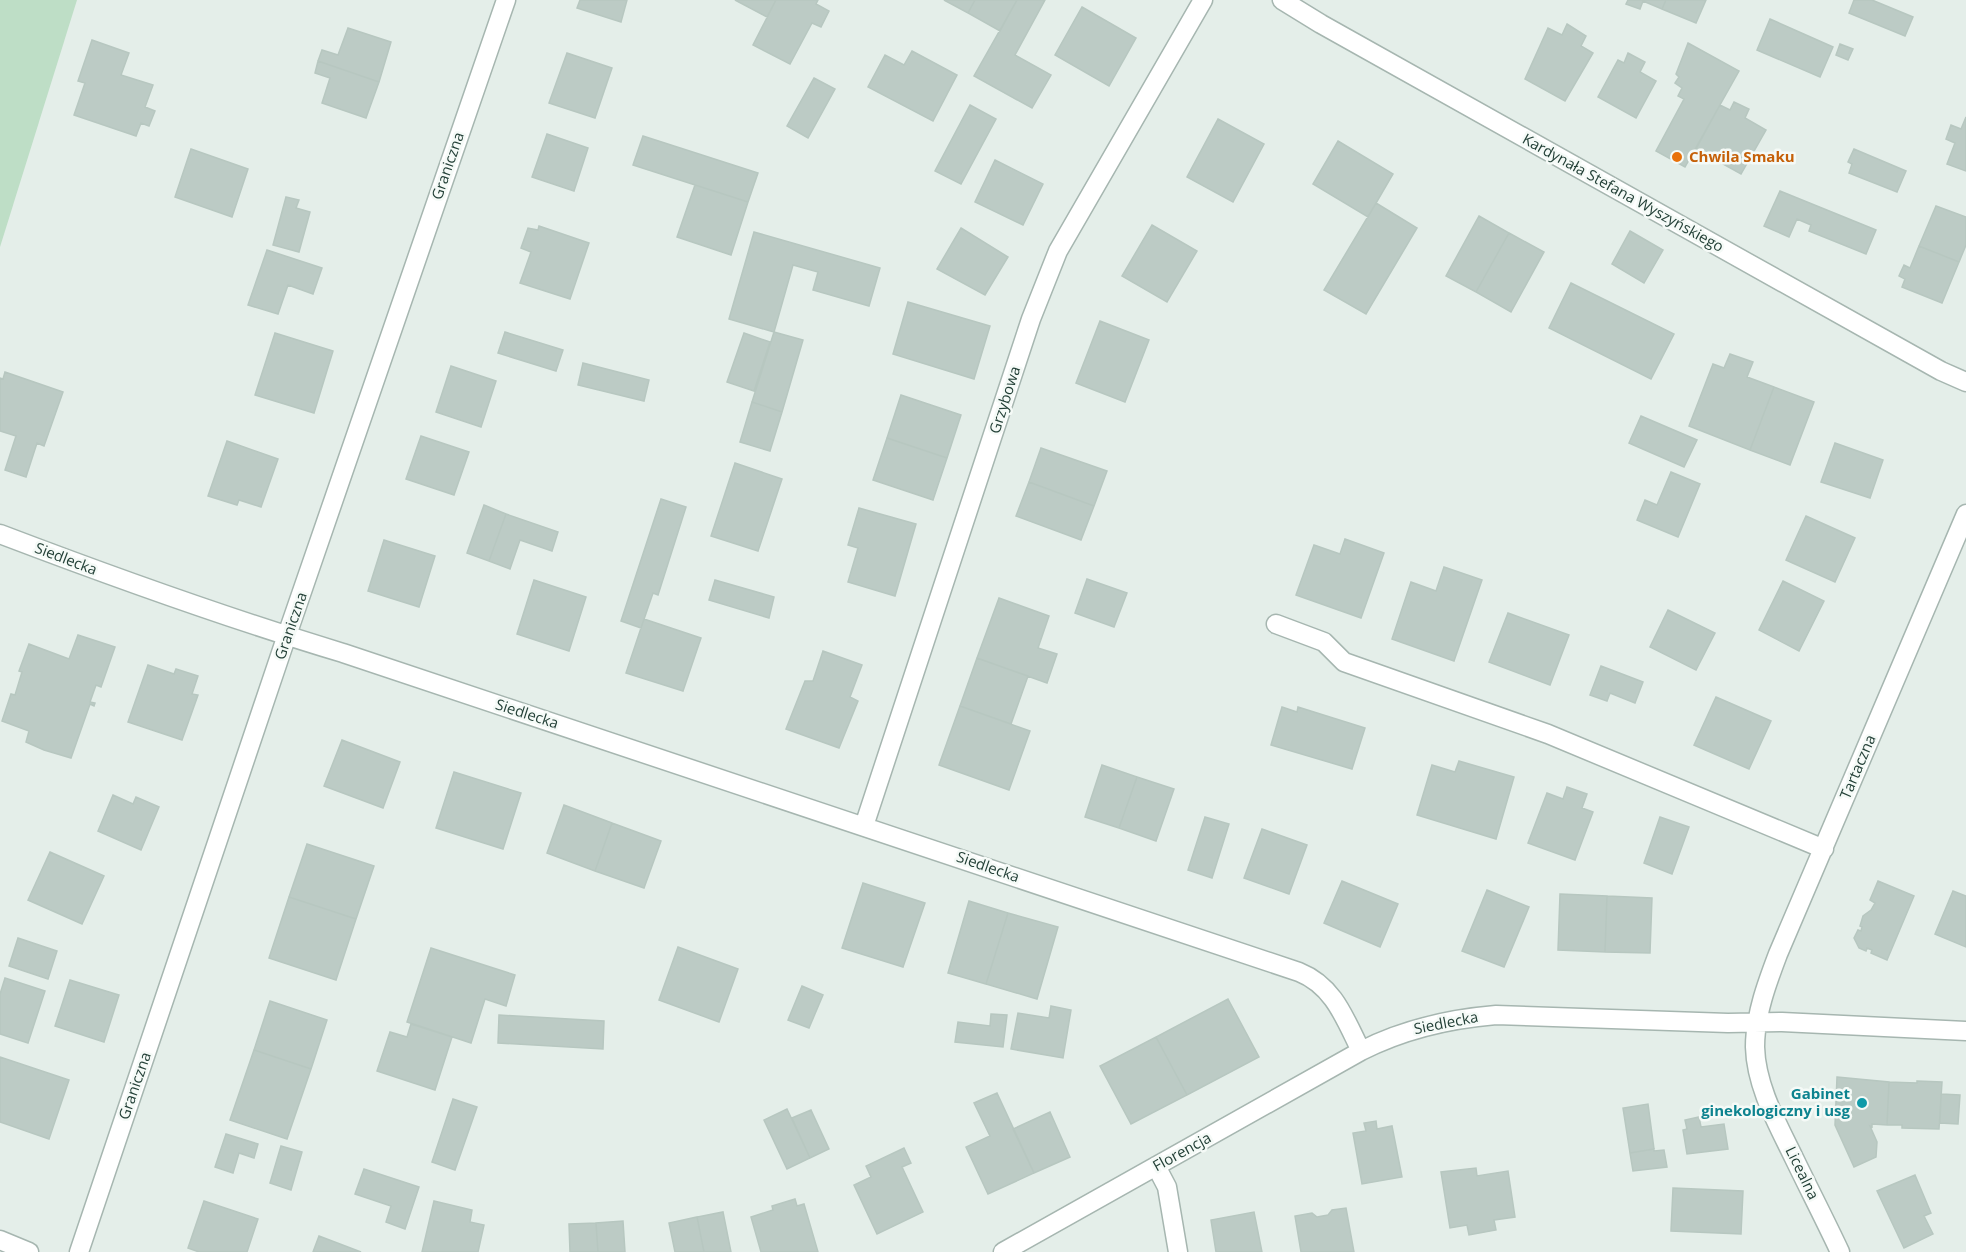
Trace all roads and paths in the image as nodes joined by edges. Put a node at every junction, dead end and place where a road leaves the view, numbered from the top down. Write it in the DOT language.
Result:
graph roads {
  1 [pos="506,0"];
  2 [pos="1203,0"];
  3 [pos="1282,0"];
  4 [pos="1966,382"];
  5 [pos="1966,514"];
  6 [pos="0,534"];
  7 [pos="1276,624"];
  8 [pos="287,635"];
  9 [pos="864,826"];
  10 [pos="1824,849"];
  11 [pos="1757,1023"];
  12 [pos="1966,1031"];
  13 [pos="1361,1051"];
  14 [pos="1156,1166"];
  15 [pos="0,1240"];
  16 [pos="29,1252"];
  17 [pos="79,1252"];
  18 [pos="1003,1252"];
  19 [pos="1178,1252"];
  20 [pos="1840,1252"];
  1 -- 8 [label="street, Graniczna"];
  2 -- 9 [label="street, Grzybowa"];
  3 -- 4 [label="street, Kardynała Stefana Wyszyńskiego"];
  5 -- 10 [label="street, Tartaczna"];
  6 -- 8 [label="street, Siedlecka"];
  7 -- 10 [label="street"];
  8 -- 9 [label="street, Siedlecka"];
  8 -- 17 [label="street, Graniczna"];
  9 -- 13 [label="street, Siedlecka"];
  10 -- 11 [label="street, Tartaczna"];
  11 -- 12 [label="street, Siedlecka"];
  11 -- 13 [label="street, Siedlecka"];
  11 -- 20 [label="street, Licealna"];
  13 -- 14 [label="street, Florencja"];
  14 -- 18 [label="street, Florencja"];
  14 -- 19 [label="street"];
  15 -- 16 [label="street"];
}
